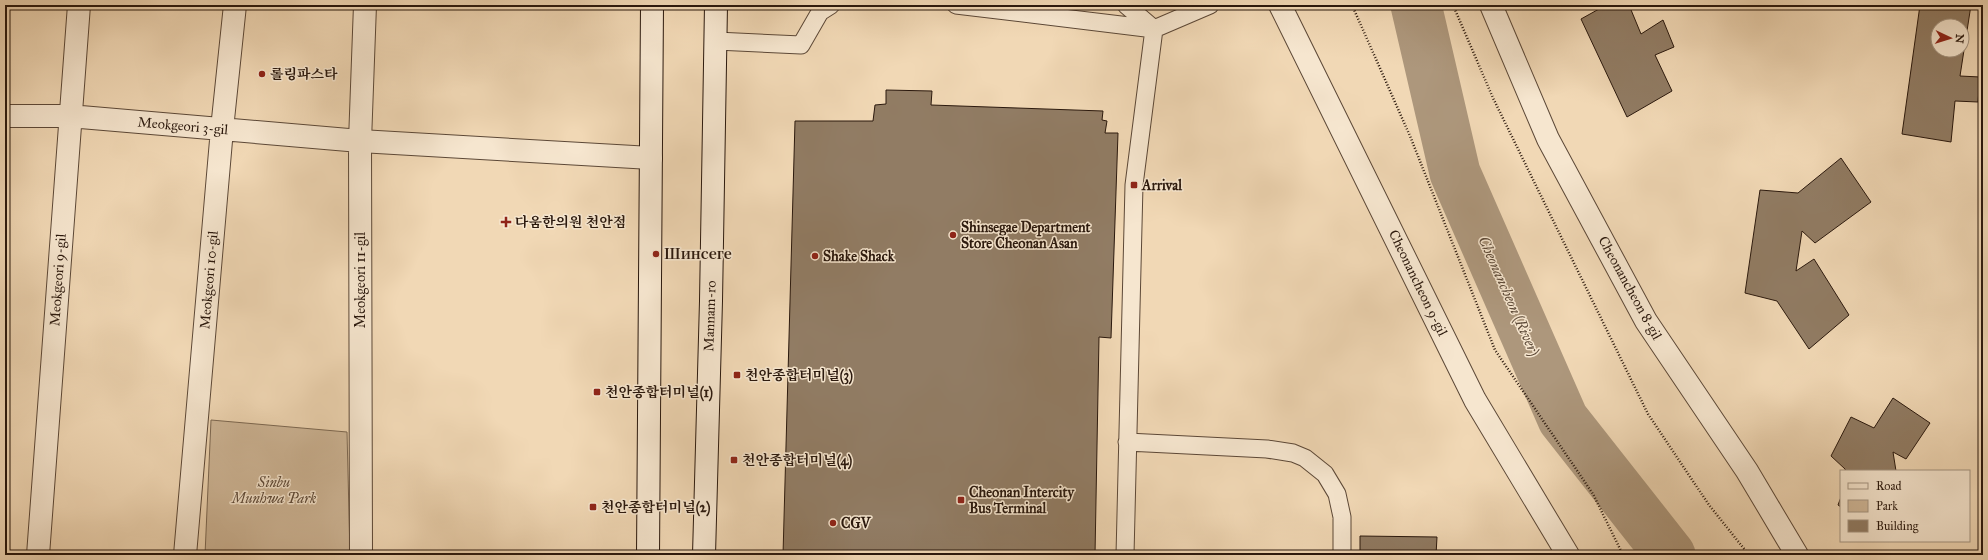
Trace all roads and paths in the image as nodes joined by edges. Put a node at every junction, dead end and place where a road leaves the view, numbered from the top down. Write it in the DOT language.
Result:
graph roads {
  1 [pos="79,5"];
  2 [pos="235,5"];
  3 [pos="365,5"];
  4 [pos="652,5"];
  5 [pos="716,5"];
  6 [pos="831,5"];
  7 [pos="956,5"];
  8 [pos="1126,5"];
  9 [pos="1210,5"];
  10 [pos="1280,5"];
  11 [pos="1352,5"];
  12 [pos="1453,5"];
  13 [pos="1491,5"];
  14 [pos="1154,29"];
  15 [pos="716,41"];
  16 [pos="5,116"];
  17 [pos="69,116"];
  18 [pos="222,129"];
  19 [pos="360,141"];
  20 [pos="651,158"];
  21 [pos="1126,442"];
  22 [pos="38,555"];
  23 [pos="185,555"];
  24 [pos="361,555"];
  25 [pos="648,555"];
  26 [pos="704,555"];
  27 [pos="1125,555"];
  28 [pos="1342,555"];
  29 [pos="1568,555"];
  30 [pos="1623,555"];
  31 [pos="1749,555"];
  32 [pos="1797,555"];
  1 -- 17 [label="street, Meokgeori 9-gil"];
  2 -- 18 [label="street, Meokgeori 10-gil"];
  3 -- 19 [label="street, Meokgeori 11-gil"];
  4 -- 20 [label="street"];
  5 -- 15 [label="street, Mannam-ro"];
  6 -- 15 [label="lane"];
  7 -- 14 [label="lane"];
  8 -- 14 [label="lane"];
  9 -- 14 [label="lane"];
  10 -- 29 [label="street, Cheonancheon 9-gil"];
  11 -- 30 [label="path"];
  12 -- 31 [label="path"];
  13 -- 32 [label="street, Cheonancheon 8-gil"];
  14 -- 21 [label="lane"];
  15 -- 26 [label="street, Mannam-ro"];
  16 -- 17 [label="street, Meokgeori 3-gil"];
  17 -- 18 [label="street, Meokgeori 3-gil"];
  17 -- 22 [label="street, Meokgeori 9-gil"];
  18 -- 19 [label="street, Meokgeori 3-gil"];
  18 -- 23 [label="street, Meokgeori 10-gil"];
  19 -- 20 [label="street, Meokgeori 3-gil"];
  19 -- 24 [label="street, Meokgeori 11-gil"];
  20 -- 25 [label="street"];
  21 -- 27 [label="lane"];
  21 -- 28 [label="lane"];
}
